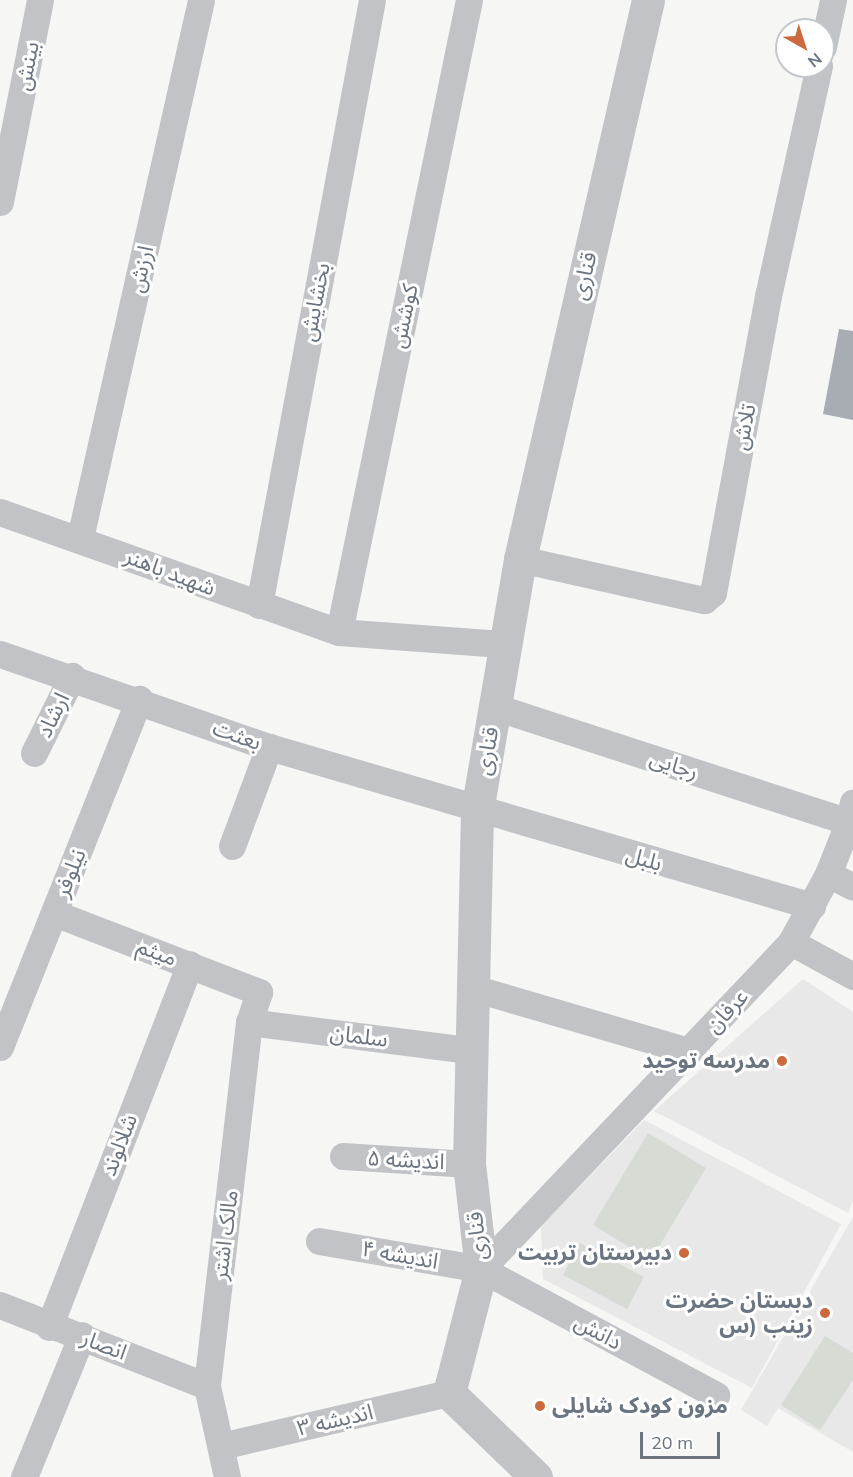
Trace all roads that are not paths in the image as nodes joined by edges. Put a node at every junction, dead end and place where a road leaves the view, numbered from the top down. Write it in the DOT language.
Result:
graph roads {
  1 [pos="40,0"];
  2 [pos="201,0"];
  3 [pos="372,0"];
  4 [pos="469,0"];
  5 [pos="648,0"];
  6 [pos="833,0"];
  7 [pos="829,18"];
  8 [pos="816,78"];
  9 [pos="0,202"];
  10 [pos="0,512"];
  11 [pos="80,538"];
  12 [pos="520,559"];
  13 [pos="259,605"];
  14 [pos="339,632"];
  15 [pos="502,644"];
  16 [pos="0,654"];
  17 [pos="72,676"];
  18 [pos="139,699"];
  19 [pos="495,707"];
  20 [pos="269,747"];
  21 [pos="34,753"];
  22 [pos="477,811"];
  23 [pos="852,815"];
  24 [pos="232,846"];
  25 [pos="828,874"];
  26 [pos="853,887"];
  27 [pos="812,906"];
  28 [pos="54,913"];
  29 [pos="790,942"];
  30 [pos="190,964"];
  31 [pos="853,976"];
  32 [pos="472,988"];
  33 [pos="259,992"];
  34 [pos="249,1022"];
  35 [pos="0,1047"];
  36 [pos="469,1050"];
  37 [pos="690,1051"];
  38 [pos="343,1156"];
  39 [pos="469,1164"];
  40 [pos="319,1241"];
  41 [pos="481,1269"];
  42 [pos="0,1305"];
  43 [pos="49,1327"];
  44 [pos="82,1335"];
  45 [pos="207,1386"];
  46 [pos="449,1393"];
  47 [pos="716,1395"];
  48 [pos="221,1446"];
  49 [pos="24,1477"];
  50 [pos="227,1477"];
  51 [pos="536,1477"];
  1 -- 9 [label="street, بینش"];
  2 -- 11 [label="street, ارزش"];
  3 -- 13 [label="street, بخشایش"];
  4 -- 14 [label="street, کوشش"];
  5 -- 12 [label="street, قناری"];
  6 -- 7 [label="street"];
  8 -- 12 [label="street, تلاش"];
  10 -- 11 [label="street, شهید باهنر"];
  11 -- 13 [label="street, شهید باهنر"];
  12 -- 15 [label="street, قناری"];
  13 -- 14 [label="street, شهید باهنر"];
  14 -- 15 [label="street, شهید باهنر"];
  15 -- 19 [label="street, قناری"];
  16 -- 17 [label="street, بعثت"];
  17 -- 18 [label="street, بعثت"];
  17 -- 21 [label="street, ارشاد"];
  18 -- 20 [label="street, بعثت"];
  18 -- 28 [label="street, نیلوفر"];
  19 -- 22 [label="street, قناری"];
  19 -- 23 [label="street, رجایی"];
  20 -- 22 [label="street, بعثت"];
  20 -- 24 [label="street"];
  22 -- 27 [label="street, بلبل"];
  22 -- 32 [label="street, قناری"];
  23 -- 25 [label="street, عرفان"];
  25 -- 26 [label="street"];
  25 -- 27 [label="street, عرفان"];
  27 -- 29 [label="street, عرفان"];
  28 -- 30 [label="street, میثم"];
  28 -- 35 [label="street, نیلوفر"];
  29 -- 31 [label="street"];
  29 -- 37 [label="street, عرفان"];
  30 -- 33 [label="street, میثم"];
  30 -- 43 [label="street, شلالوند"];
  32 -- 36 [label="street, قناری"];
  32 -- 37 [label="street"];
  33 -- 34 [label="street, مالک اشتر"];
  34 -- 36 [label="street, سلمان"];
  34 -- 45 [label="street, مالک اشتر"];
  36 -- 39 [label="street, قناری"];
  37 -- 41 [label="street, عرفان"];
  38 -- 39 [label="street, اندیشه ۵"];
  39 -- 41 [label="street, قناری"];
  40 -- 41 [label="street, اندیشه ۴"];
  41 -- 46 [label="street, قناری"];
  41 -- 47 [label="street, دانش"];
  42 -- 43 [label="street, انصار"];
  43 -- 44 [label="street, انصار"];
  44 -- 45 [label="street, انصار"];
  44 -- 49 [label="street"];
  45 -- 48 [label="street, مالک اشتر"];
  46 -- 48 [label="street, اندیشه ۳"];
  46 -- 51 [label="street"];
  48 -- 50 [label="street, مالک اشتر"];
}
